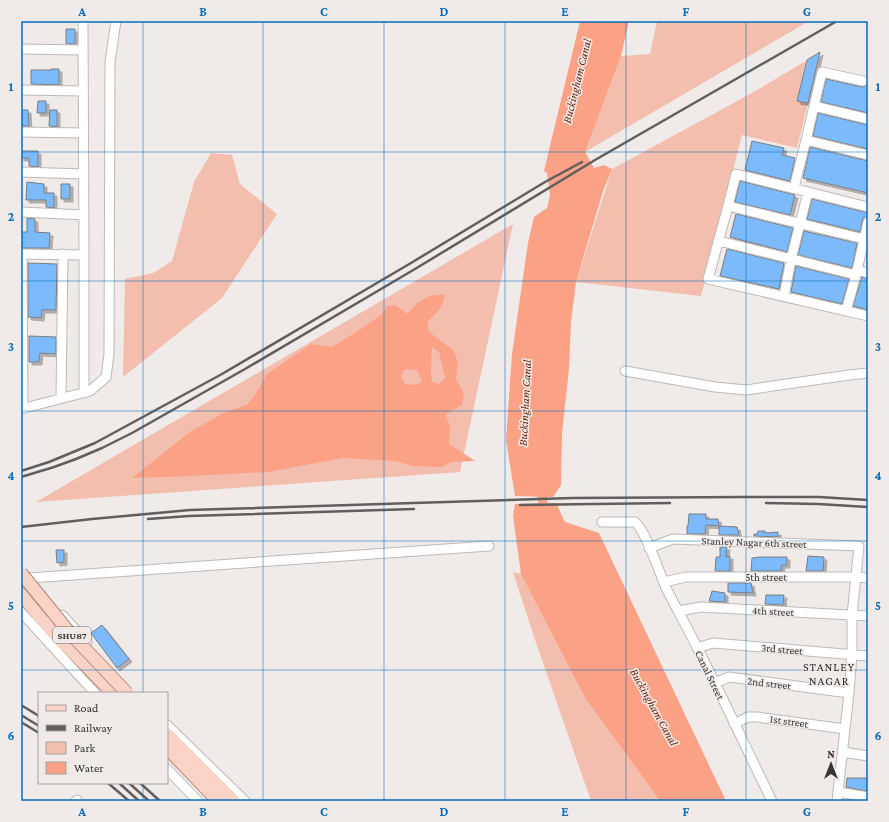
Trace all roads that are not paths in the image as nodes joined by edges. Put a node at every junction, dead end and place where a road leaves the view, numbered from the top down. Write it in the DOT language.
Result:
graph roads {
  1 [pos="82,21"];
  2 [pos="116,21"];
  3 [pos="21,49"];
  4 [pos="83,50"];
  5 [pos="863,81"];
  6 [pos="21,90"];
  7 [pos="83,91"];
  8 [pos="814,106"];
  9 [pos="868,119"];
  10 [pos="21,132"];
  11 [pos="83,133"];
  12 [pos="806,140"];
  13 [pos="868,155"];
  14 [pos="21,172"];
  15 [pos="84,174"];
  16 [pos="794,188"];
  17 [pos="808,192"];
  18 [pos="728,206"];
  19 [pos="868,207"];
  20 [pos="21,212"];
  21 [pos="84,215"];
  22 [pos="800,224"];
  23 [pos="868,226"];
  24 [pos="864,239"];
  25 [pos="719,242"];
  26 [pos="21,254"];
  27 [pos="63,254"];
  28 [pos="84,255"];
  29 [pos="791,259"];
  30 [pos="856,272"];
  31 [pos="868,272"];
  32 [pos="784,296"];
  33 [pos="846,311"];
  34 [pos="868,316"];
  35 [pos="625,371"];
  36 [pos="868,373"];
  37 [pos="84,393"];
  38 [pos="61,398"];
  39 [pos="22,408"];
  40 [pos="602,522"];
  41 [pos="489,546"];
  42 [pos="649,548"];
  43 [pos="24,576"];
  44 [pos="856,577"];
  45 [pos="868,578"];
  46 [pos="664,582"];
  47 [pos="21,594"];
  48 [pos="678,611"];
  49 [pos="21,612"];
  50 [pos="852,615"];
  51 [pos="868,616"];
  52 [pos="697,648"];
  53 [pos="852,654"];
  54 [pos="868,656"];
  55 [pos="715,683"];
  56 [pos="94,692"];
  57 [pos="112,692"];
  58 [pos="126,692"];
  59 [pos="133,692"];
  60 [pos="849,693"];
  61 [pos="734,724"];
  62 [pos="168,726"];
  63 [pos="845,729"];
  64 [pos="168,735"];
  65 [pos="168,749"];
  66 [pos="843,752"];
  67 [pos="868,756"];
  68 [pos="168,769"];
  69 [pos="837,797"];
  70 [pos="868,797"];
  71 [pos="198,801"];
  72 [pos="218,801"];
  73 [pos="234,801"];
  74 [pos="245,801"];
  75 [pos="772,801"];
  1 -- 4 [label="street"];
  2 -- 37 [label="street"];
  3 -- 4 [label="street"];
  4 -- 7 [label="street"];
  5 -- 8 [label="street"];
  6 -- 7 [label="street"];
  7 -- 11 [label="street"];
  8 -- 9 [label="street"];
  8 -- 12 [label="street"];
  10 -- 11 [label="street"];
  11 -- 15 [label="street"];
  12 -- 13 [label="street"];
  12 -- 16 [label="street"];
  14 -- 15 [label="street"];
  15 -- 21 [label="street"];
  16 -- 17 [label="street"];
  16 -- 18 [label="street"];
  17 -- 19 [label="street"];
  17 -- 22 [label="street"];
  18 -- 22 [label="street"];
  18 -- 25 [label="street"];
  20 -- 21 [label="street"];
  21 -- 28 [label="street"];
  22 -- 24 [label="street"];
  22 -- 29 [label="street"];
  23 -- 24 [label="street"];
  24 -- 30 [label="street"];
  25 -- 29 [label="street"];
  25 -- 32 [label="street"];
  26 -- 27 [label="street"];
  26 -- 39 [label="street"];
  27 -- 28 [label="street"];
  27 -- 38 [label="street"];
  28 -- 37 [label="street"];
  29 -- 30 [label="street"];
  29 -- 32 [label="street"];
  30 -- 31 [label="street"];
  30 -- 33 [label="street"];
  32 -- 33 [label="street"];
  33 -- 34 [label="street"];
  35 -- 36 [label="street"];
  37 -- 38 [label="street"];
  38 -- 39 [label="street"];
  40 -- 42 [label="street, Canal Street"];
  41 -- 43 [label="street"];
  42 -- 44 [label="street, Stanley Nagar 6th street"];
  42 -- 46 [label="street, Canal Street"];
  43 -- 58 [label="main road, SHU87, bridge"];
  43 -- 59 [label="street"];
  44 -- 45 [label="street, 5th street"];
  44 -- 46 [label="street, 5th street"];
  44 -- 50 [label="street"];
  46 -- 48 [label="street, Canal Street"];
  47 -- 57 [label="main road, SHU87"];
  48 -- 50 [label="street, 4th street"];
  48 -- 52 [label="street, Canal Street"];
  49 -- 56 [label="street"];
  50 -- 51 [label="street, 4th street"];
  50 -- 53 [label="street"];
  52 -- 53 [label="street, 3rd street"];
  52 -- 55 [label="street, Canal Street"];
  53 -- 54 [label="street, 3rd street"];
  53 -- 60 [label="street"];
  55 -- 60 [label="street, 2nd street"];
  55 -- 61 [label="street, Canal Street"];
  60 -- 63 [label="street"];
  61 -- 63 [label="street, 1st street"];
  61 -- 75 [label="street, Canal Street"];
  62 -- 74 [label="street"];
  63 -- 66 [label="street"];
  64 -- 73 [label="main road"];
  65 -- 72 [label="main road"];
  66 -- 67 [label="street"];
  66 -- 69 [label="street"];
  68 -- 71 [label="street"];
  69 -- 70 [label="street"];
}
